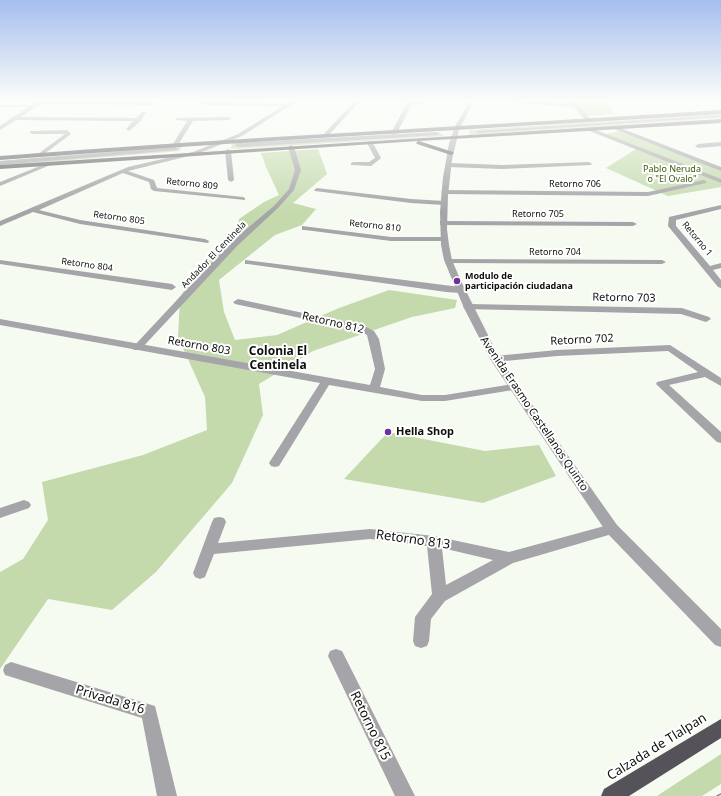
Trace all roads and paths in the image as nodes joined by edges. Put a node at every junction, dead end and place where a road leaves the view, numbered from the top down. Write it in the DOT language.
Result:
graph roads {
  1 [pos="62,138"];
  2 [pos="179,138"];
  3 [pos="229,138"];
  4 [pos="281,138"];
  5 [pos="361,138"];
  6 [pos="425,138"];
  7 [pos="454,138"];
  8 [pos="613,138"];
  9 [pos="642,138"];
  10 [pos="222,141"];
  11 [pos="405,141"];
  12 [pos="370,143"];
  13 [pos="721,144"];
  14 [pos="238,145"];
  15 [pos="175,146"];
  16 [pos="698,146"];
  17 [pos="291,148"];
  18 [pos="228,151"];
  19 [pos="195,153"];
  20 [pos="451,153"];
  21 [pos="40,155"];
  22 [pos="0,158"];
  23 [pos="124,158"];
  24 [pos="0,163"];
  25 [pos="52,163"];
  26 [pos="353,164"];
  27 [pos="589,164"];
  28 [pos="449,165"];
  29 [pos="0,167"];
  30 [pos="130,168"];
  31 [pos="721,169"];
  32 [pos="122,171"];
  33 [pos="232,180"];
  34 [pos="721,181"];
  35 [pos="704,182"];
  36 [pos="0,184"];
  37 [pos="318,190"];
  38 [pos="444,197"];
  39 [pos="243,199"];
  40 [pos="721,207"];
  41 [pos="32,210"];
  42 [pos="443,223"];
  43 [pos="0,224"];
  44 [pos="632,224"];
  45 [pos="305,228"];
  46 [pos="443,239"];
  47 [pos="205,241"];
  48 [pos="448,261"];
  49 [pos="0,262"];
  50 [pos="248,262"];
  51 [pos="662,262"];
  52 [pos="721,265"];
  53 [pos="708,269"];
  54 [pos="721,285"];
  55 [pos="172,287"];
  56 [pos="460,290"];
  57 [pos="238,302"];
  58 [pos="468,307"];
  59 [pos="706,319"];
  60 [pos="0,322"];
  61 [pos="137,348"];
  62 [pos="495,359"];
  63 [pos="707,373"];
  64 [pos="327,380"];
  65 [pos="721,383"];
  66 [pos="513,387"];
  67 [pos="374,389"];
  68 [pos="721,439"];
  69 [pos="275,464"];
  70 [pos="24,505"];
  71 [pos="0,513"];
  72 [pos="219,522"];
  73 [pos="612,529"];
  74 [pos="434,542"];
  75 [pos="210,549"];
  76 [pos="509,558"];
  77 [pos="200,573"];
  78 [pos="440,596"];
  79 [pos="721,640"];
  80 [pos="421,641"];
  81 [pos="336,656"];
  82 [pos="11,670"];
  83 [pos="721,728"];
  84 [pos="167,796"];
  85 [pos="405,796"];
  86 [pos="611,796"];
  1 -- 21 [label="street"];
  2 -- 15 [label="street"];
  3 -- 10 [label="street"];
  4 -- 10 [label="main road"];
  5 -- 14 [label="street"];
  6 -- 11 [label="main road"];
  7 -- 20 [label="street, Avenida Erasmo Castellanos Quinto"];
  8 -- 34 [label="street"];
  9 -- 31 [label="street"];
  10 -- 15 [label="main road"];
  10 -- 19 [label="street"];
  11 -- 12 [label="main road"];
  11 -- 20 [label="main road"];
  12 -- 17 [label="main road"];
  12 -- 26 [label="street"];
  13 -- 16 [label="street"];
  15 -- 21 [label="main road"];
  15 -- 24 [label="street"];
  17 -- 18 [label="main road"];
  17 -- 61 [label="street, Andador El Centinela"];
  18 -- 19 [label="main road"];
  18 -- 33 [label="street"];
  19 -- 23 [label="main road"];
  19 -- 30 [label="street"];
  20 -- 28 [label="street, Avenida Erasmo Castellanos Quinto"];
  21 -- 22 [label="main road"];
  23 -- 25 [label="main road"];
  23 -- 30 [label="main road"];
  25 -- 29 [label="main road"];
  25 -- 36 [label="street"];
  27 -- 28 [label="street"];
  28 -- 38 [label="street, Avenida Erasmo Castellanos Quinto"];
  30 -- 32 [label="street"];
  32 -- 39 [label="street, Retorno 809"];
  32 -- 41 [label="street"];
  35 -- 38 [label="street, Retorno 706"];
  37 -- 38 [label="street"];
  38 -- 42 [label="street, Avenida Erasmo Castellanos Quinto"];
  40 -- 53 [label="street, Retorno 1"];
  41 -- 43 [label="street"];
  41 -- 47 [label="street, Retorno 805"];
  42 -- 44 [label="street, Retorno 705"];
  42 -- 46 [label="street, Avenida Erasmo Castellanos Quinto"];
  45 -- 46 [label="street, Retorno 810"];
  46 -- 48 [label="street, Avenida Erasmo Castellanos Quinto"];
  48 -- 51 [label="street, Retorno 704"];
  48 -- 56 [label="street, Avenida Erasmo Castellanos Quinto"];
  49 -- 55 [label="street, Retorno 804"];
  50 -- 56 [label="street"];
  52 -- 53 [label="street"];
  53 -- 54 [label="street, Retorno 1"];
  56 -- 58 [label="street, Avenida Erasmo Castellanos Quinto"];
  57 -- 67 [label="street, Retorno 812"];
  58 -- 59 [label="street, Retorno 703"];
  58 -- 62 [label="street, Avenida Erasmo Castellanos Quinto"];
  60 -- 61 [label="street, Retorno 803"];
  61 -- 64 [label="street, Retorno 803"];
  62 -- 63 [label="street, Retorno 702"];
  62 -- 66 [label="street, Avenida Erasmo Castellanos Quinto"];
  63 -- 65 [label="street"];
  63 -- 68 [label="street"];
  64 -- 67 [label="street, Retorno 803"];
  64 -- 69 [label="street"];
  66 -- 67 [label="street, Retorno 803"];
  66 -- 73 [label="street, Avenida Erasmo Castellanos Quinto"];
  70 -- 71 [label="street"];
  72 -- 75 [label="street"];
  73 -- 76 [label="street, Retorno 813"];
  73 -- 79 [label="street, Avenida Erasmo Castellanos Quinto"];
  74 -- 75 [label="street, Retorno 813"];
  74 -- 76 [label="street, Retorno 813"];
  74 -- 78 [label="street"];
  75 -- 77 [label="street"];
  76 -- 78 [label="street"];
  78 -- 80 [label="street"];
  81 -- 85 [label="street, Retorno 815"];
  82 -- 84 [label="street, Privada 816"];
  83 -- 86 [label="highway, Calzada de Tlalpan"];
}
